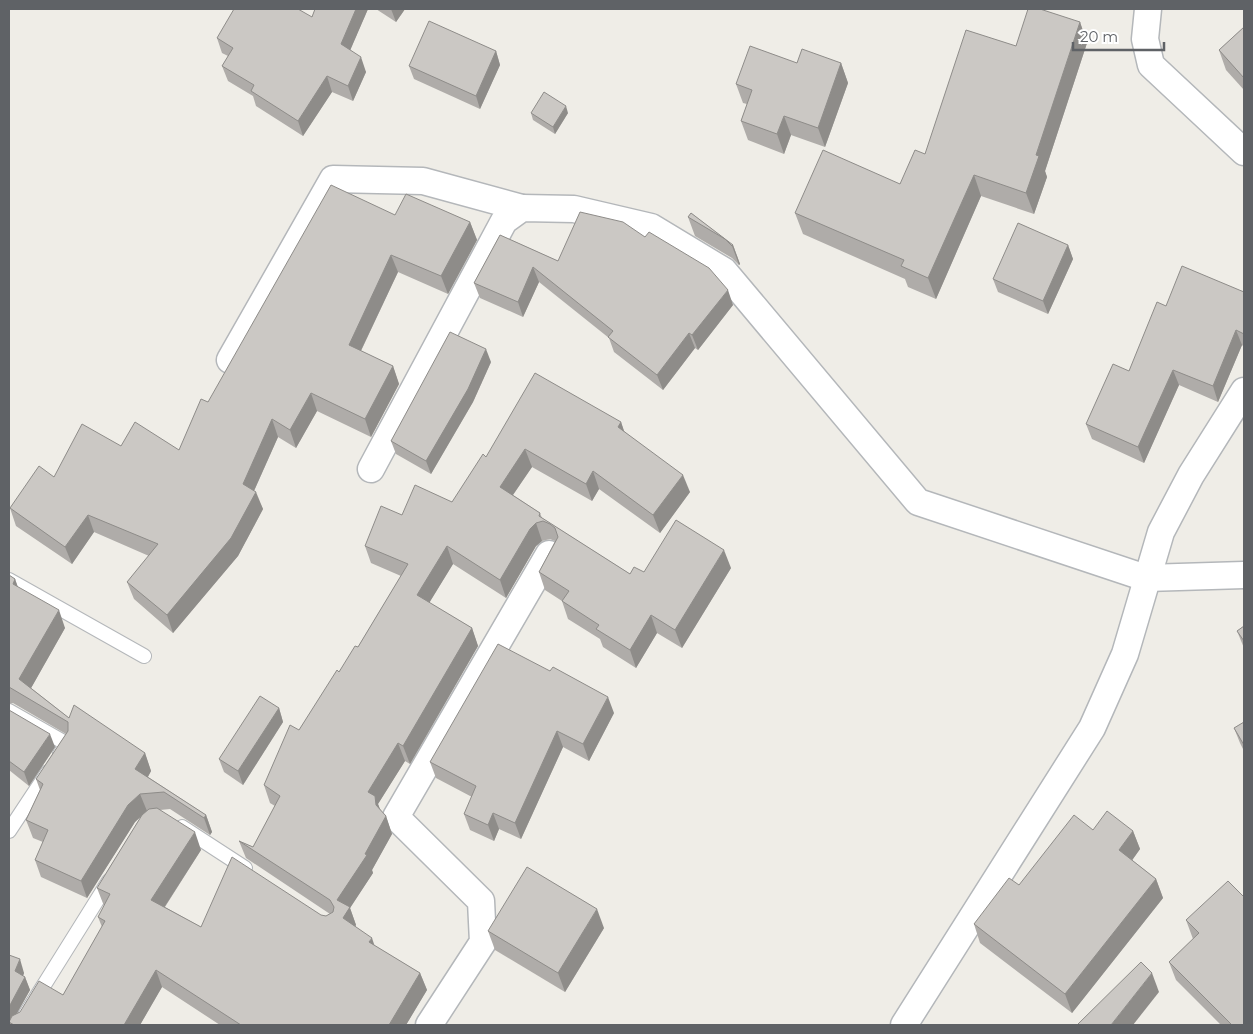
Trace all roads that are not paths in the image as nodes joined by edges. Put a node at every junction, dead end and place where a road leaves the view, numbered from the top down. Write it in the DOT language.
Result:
graph roads {
  1 [pos="1148,9"];
  2 [pos="1244,152"];
  3 [pos="522,208"];
  4 [pos="230,360"];
  5 [pos="1244,391"];
  6 [pos="371,469"];
  7 [pos="549,554"];
  8 [pos="1244,575"];
  9 [pos="1146,578"];
  10 [pos="9,580"];
  11 [pos="144,656"];
  12 [pos="9,711"];
  13 [pos="166,817"];
  14 [pos="9,832"];
  15 [pos="117,868"];
  16 [pos="257,876"];
  17 [pos="19,1025"];
  18 [pos="429,1025"];
  19 [pos="904,1025"];
  1 -- 2 [label="street"];
  3 -- 4 [label="street"];
  3 -- 6 [label="street"];
  3 -- 9 [label="street"];
  5 -- 9 [label="street"];
  7 -- 18 [label="street"];
  8 -- 9 [label="street"];
  9 -- 19 [label="street"];
  10 -- 11 [label="lane"];
  12 -- 14 [label="lane"];
  13 -- 16 [label="lane"];
  15 -- 17 [label="lane"];
}
